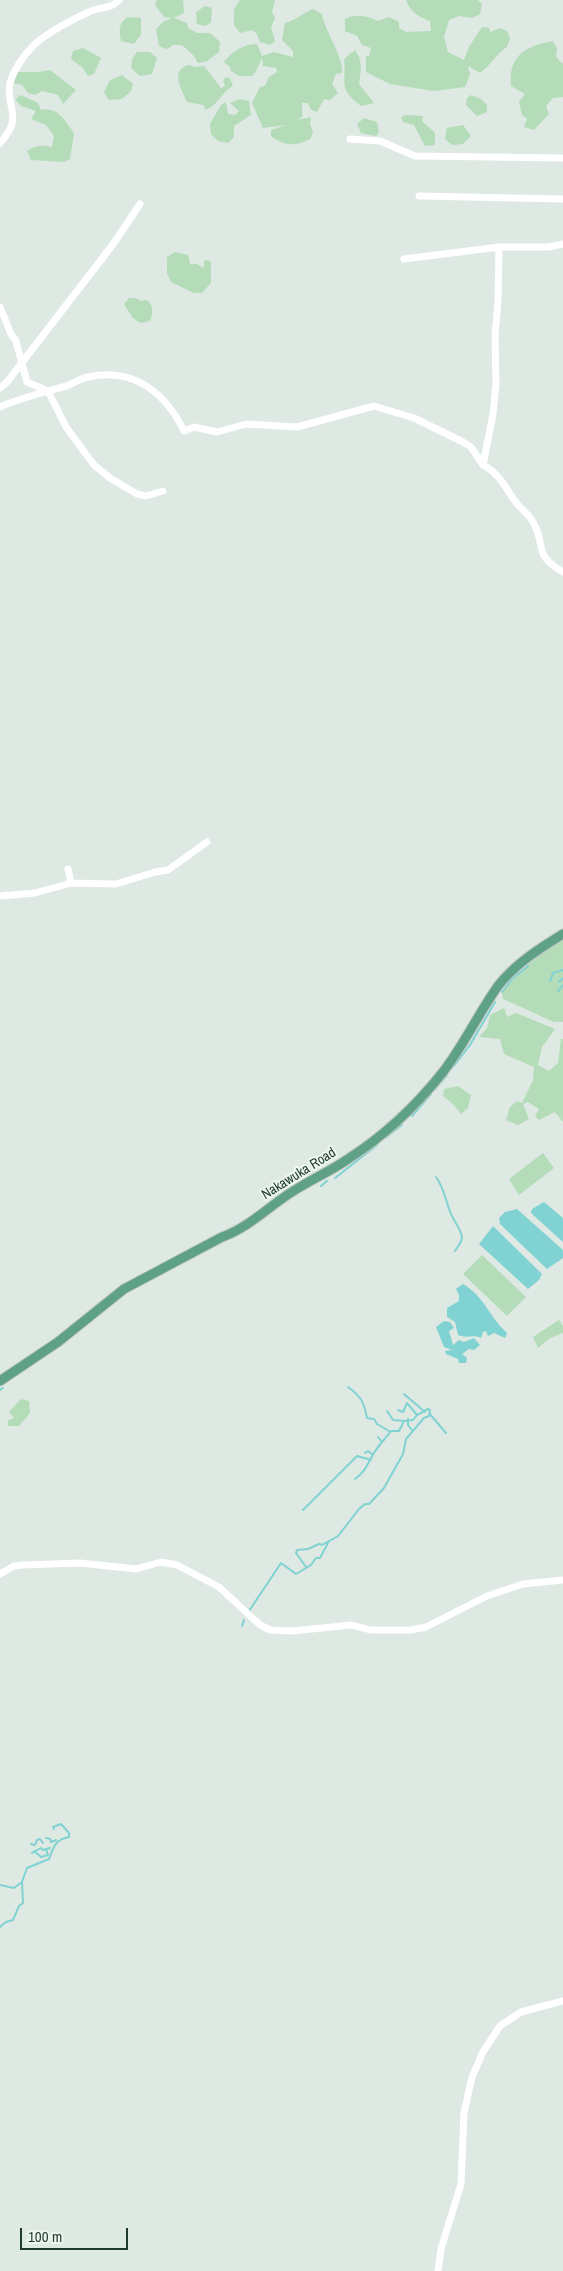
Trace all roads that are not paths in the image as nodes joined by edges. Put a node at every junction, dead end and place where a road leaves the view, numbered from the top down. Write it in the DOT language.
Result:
graph roads {
  1 [pos="119,0"];
  2 [pos="350,139"];
  3 [pos="0,144"];
  4 [pos="563,158"];
  5 [pos="419,196"];
  6 [pos="563,199"];
  7 [pos="140,204"];
  8 [pos="563,244"];
  9 [pos="499,247"];
  10 [pos="404,259"];
  11 [pos="0,307"];
  12 [pos="22,364"];
  13 [pos="0,388"];
  14 [pos="48,391"];
  15 [pos="0,408"];
  16 [pos="483,465"];
  17 [pos="163,491"];
  18 [pos="563,572"];
  19 [pos="207,842"];
  20 [pos="68,869"];
  21 [pos="71,883"];
  22 [pos="0,896"];
  23 [pos="563,934"];
  24 [pos="0,1381"];
  25 [pos="0,1574"];
  26 [pos="563,1580"];
  27 [pos="563,2001"];
  28 [pos="438,2271"];
  1 -- 3 [label="street"];
  2 -- 4 [label="street"];
  5 -- 6 [label="street"];
  7 -- 12 [label="street"];
  8 -- 9 [label="street"];
  9 -- 10 [label="street"];
  9 -- 16 [label="street"];
  11 -- 12 [label="street"];
  12 -- 13 [label="street"];
  12 -- 14 [label="street"];
  14 -- 15 [label="street"];
  14 -- 16 [label="street"];
  14 -- 17 [label="street"];
  16 -- 18 [label="street"];
  19 -- 21 [label="street"];
  20 -- 21 [label="street"];
  21 -- 22 [label="street"];
  23 -- 24 [label="main road, Nakawuka Road"];
  25 -- 26 [label="street"];
  27 -- 28 [label="street"];
}
